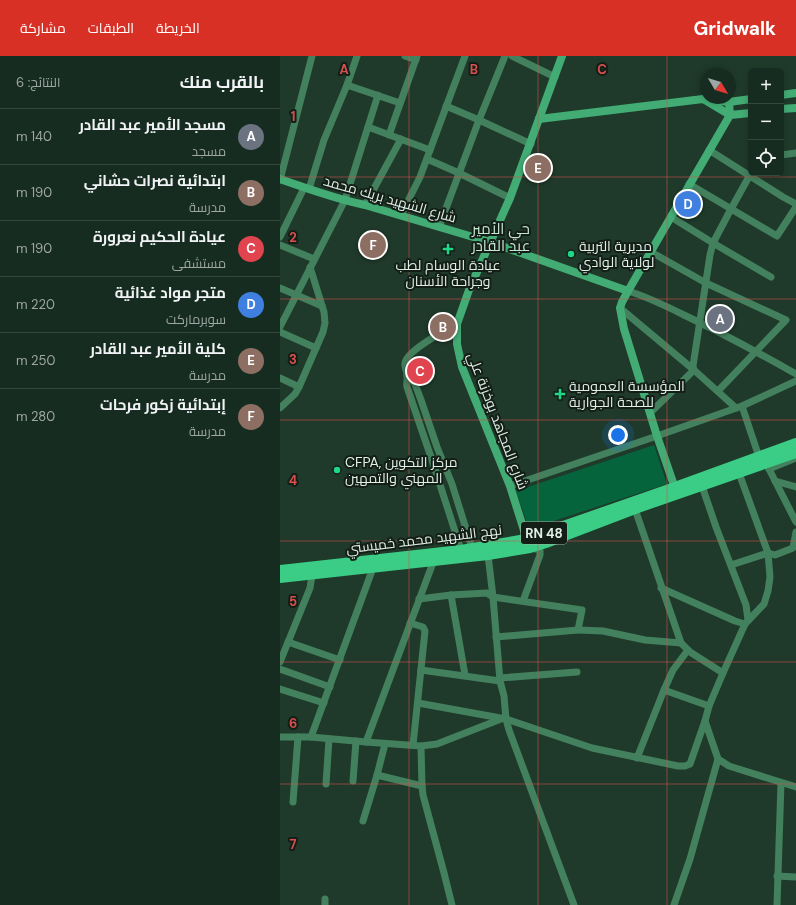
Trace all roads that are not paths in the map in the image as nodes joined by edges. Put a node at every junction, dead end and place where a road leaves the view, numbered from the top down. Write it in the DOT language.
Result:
graph roads {
  1 [pos="312,56"];
  2 [pos="357,56"];
  3 [pos="405,56"];
  4 [pos="465,56"];
  5 [pos="505,56"];
  6 [pos="512,56"];
  7 [pos="562,56"];
  8 [pos="416,58"];
  9 [pos="555,77"];
  10 [pos="347,85"];
  11 [pos="796,93"];
  12 [pos="378,95"];
  13 [pos="784,95"];
  14 [pos="700,99"];
  15 [pos="748,99"];
  16 [pos="736,101"];
  17 [pos="400,103"];
  18 [pos="711,104"];
  19 [pos="729,104"];
  20 [pos="446,106"];
  21 [pos="796,108"];
  22 [pos="784,110"];
  23 [pos="748,112"];
  24 [pos="730,115"];
  25 [pos="480,120"];
  26 [pos="540,120"];
  27 [pos="368,127"];
  28 [pos="389,135"];
  29 [pos="401,139"];
  30 [pos="530,144"];
  31 [pos="430,150"];
  32 [pos="709,150"];
  33 [pos="796,153"];
  34 [pos="784,155"];
  35 [pos="427,160"];
  36 [pos="459,172"];
  37 [pos="748,172"];
  38 [pos="750,176"];
  39 [pos="754,176"];
  40 [pos="280,179"];
  41 [pos="689,184"];
  42 [pos="306,188"];
  43 [pos="510,198"];
  44 [pos="345,200"];
  45 [pos="365,204"];
  46 [pos="796,204"];
  47 [pos="796,207"];
  48 [pos="731,209"];
  49 [pos="402,215"];
  50 [pos="671,216"];
  51 [pos="439,227"];
  52 [pos="280,237"];
  53 [pos="490,242"];
  54 [pos="713,243"];
  55 [pos="280,245"];
  56 [pos="651,252"];
  57 [pos="314,259"];
  58 [pos="310,267"];
  59 [pos="772,277"];
  60 [pos="706,283"];
  61 [pos="280,288"];
  62 [pos="628,291"];
  63 [pos="296,295"];
  64 [pos="322,306"];
  65 [pos="620,308"];
  66 [pos="699,322"];
  67 [pos="457,324"];
  68 [pos="280,327"];
  69 [pos="280,332"];
  70 [pos="316,348"];
  71 [pos="757,351"];
  72 [pos="694,370"];
  73 [pos="796,374"];
  74 [pos="407,376"];
  75 [pos="280,378"];
  76 [pos="796,382"];
  77 [pos="299,387"];
  78 [pos="718,391"];
  79 [pos="739,407"];
  80 [pos="280,408"];
  81 [pos="651,412"];
  82 [pos="657,436"];
  83 [pos="796,443"];
  84 [pos="438,447"];
  85 [pos="429,450"];
  86 [pos="796,452"];
  87 [pos="796,458"];
  88 [pos="442,459"];
  89 [pos="433,463"];
  90 [pos="764,463"];
  91 [pos="739,473"];
  92 [pos="775,481"];
  93 [pos="510,486"];
  94 [pos="702,486"];
  95 [pos="796,487"];
  96 [pos="676,491"];
  97 [pos="635,509"];
  98 [pos="796,522"];
  99 [pos="796,532"];
  100 [pos="528,544"];
  101 [pos="472,548"];
  102 [pos="461,550"];
  103 [pos="768,553"];
  104 [pos="488,555"];
  105 [pos="434,560"];
  106 [pos="732,565"];
  107 [pos="374,568"];
  108 [pos="280,570"];
  109 [pos="312,575"];
  110 [pos="280,578"];
  111 [pos="661,588"];
  112 [pos="451,595"];
  113 [pos="493,597"];
  114 [pos="419,599"];
  115 [pos="523,601"];
  116 [pos="747,622"];
  117 [pos="410,623"];
  118 [pos="578,630"];
  119 [pos="496,637"];
  120 [pos="288,642"];
  121 [pos="681,643"];
  122 [pos="688,650"];
  123 [pos="340,660"];
  124 [pos="280,662"];
  125 [pos="280,669"];
  126 [pos="421,670"];
  127 [pos="577,672"];
  128 [pos="723,673"];
  129 [pos="465,675"];
  130 [pos="500,679"];
  131 [pos="330,687"];
  132 [pos="280,689"];
  133 [pos="664,690"];
  134 [pos="324,703"];
  135 [pos="418,703"];
  136 [pos="709,706"];
  137 [pos="504,719"];
  138 [pos="705,721"];
  139 [pos="280,737"];
  140 [pos="298,737"];
  141 [pos="311,737"];
  142 [pos="329,739"];
  143 [pos="356,741"];
  144 [pos="366,742"];
  145 [pos="386,744"];
  146 [pos="417,745"];
  147 [pos="637,758"];
  148 [pos="718,759"];
  149 [pos="377,775"];
  150 [pos="353,781"];
  151 [pos="781,783"];
  152 [pos="326,784"];
  153 [pos="422,786"];
  154 [pos="796,788"];
  155 [pos="293,802"];
  156 [pos="363,821"];
  157 [pos="777,876"];
  158 [pos="796,877"];
  159 [pos="452,905"];
  160 [pos="574,905"];
  161 [pos="674,905"];
  162 [pos="777,905"];
  1 -- 40 [label="street"];
  2 -- 10 [label="street"];
  3 -- 8 [label="street"];
  4 -- 20 [label="street"];
  5 -- 25 [label="street"];
  6 -- 9 [label="street"];
  7 -- 9 [label="street, شارع المجاهد بوخزنة علي"];
  8 -- 17 [label="street"];
  9 -- 26 [label="street, شارع المجاهد بوخزنة علي"];
  10 -- 12 [label="street"];
  10 -- 42 [label="street"];
  11 -- 13 [label="street"];
  12 -- 17 [label="street"];
  12 -- 27 [label="street"];
  14 -- 26 [label="street"];
  15 -- 16 [label="street"];
  17 -- 28 [label="street"];
  18 -- 24 [label="street"];
  19 -- 24 [label="street"];
  20 -- 25 [label="street"];
  20 -- 31 [label="street"];
  21 -- 22 [label="street"];
  23 -- 24 [label="street"];
  24 -- 32 [label="street"];
  25 -- 30 [label="street"];
  25 -- 36 [label="street"];
  26 -- 30 [label="street, شارع المجاهد بوخزنة علي"];
  27 -- 28 [label="street"];
  27 -- 44 [label="street"];
  28 -- 29 [label="street"];
  29 -- 31 [label="street"];
  29 -- 45 [label="street"];
  30 -- 43 [label="street, شارع المجاهد بوخزنة علي"];
  31 -- 35 [label="street"];
  32 -- 37 [label="street"];
  32 -- 41 [label="street"];
  33 -- 34 [label="street"];
  35 -- 36 [label="street"];
  35 -- 49 [label="street"];
  36 -- 43 [label="street"];
  36 -- 51 [label="street"];
  38 -- 48 [label="street"];
  39 -- 46 [label="street"];
  40 -- 42 [label="street, شارع الشهيد بريك محمد"];
  41 -- 48 [label="street"];
  41 -- 50 [label="street"];
  42 -- 44 [label="street, شارع الشهيد بريك محمد"];
  42 -- 52 [label="street"];
  43 -- 53 [label="street, شارع المجاهد بوخزنة علي"];
  44 -- 45 [label="street, شارع الشهيد بريك محمد"];
  44 -- 57 [label="street"];
  45 -- 49 [label="street, شارع الشهيد بريك محمد"];
  47 -- 48 [label="street"];
  48 -- 54 [label="street"];
  49 -- 51 [label="street, شارع الشهيد بريك محمد"];
  50 -- 54 [label="street"];
  50 -- 56 [label="street"];
  51 -- 53 [label="street, شارع الشهيد بريك محمد"];
  53 -- 62 [label="street, شارع الشهيد بريك محمد"];
  53 -- 67 [label="street, شارع المجاهد بوخزنة علي"];
  54 -- 59 [label="street"];
  54 -- 60 [label="street"];
  55 -- 57 [label="street"];
  56 -- 60 [label="street"];
  56 -- 62 [label="street"];
  57 -- 58 [label="street"];
  58 -- 63 [label="street"];
  58 -- 64 [label="street"];
  60 -- 66 [label="street"];
  60 -- 71 [label="street"];
  61 -- 63 [label="street"];
  62 -- 65 [label="street"];
  62 -- 66 [label="street"];
  63 -- 64 [label="street"];
  63 -- 68 [label="street"];
  64 -- 70 [label="street"];
  65 -- 72 [label="street"];
  65 -- 81 [label="street"];
  66 -- 71 [label="street"];
  66 -- 72 [label="street"];
  67 -- 74 [label="street"];
  67 -- 93 [label="street, شارع المجاهد بوخزنة علي"];
  69 -- 70 [label="street"];
  70 -- 77 [label="street"];
  71 -- 73 [label="street"];
  71 -- 78 [label="street"];
  72 -- 78 [label="street"];
  72 -- 81 [label="street"];
  74 -- 84 [label="street"];
  74 -- 85 [label="street"];
  75 -- 77 [label="street"];
  76 -- 79 [label="street"];
  77 -- 80 [label="street"];
  78 -- 79 [label="street"];
  79 -- 82 [label="street"];
  79 -- 90 [label="street"];
  81 -- 82 [label="street"];
  82 -- 93 [label="street"];
  82 -- 96 [label="street"];
  83 -- 90 [label="main road, نهج الشهيد محمد خميستي / RN 48"];
  84 -- 85 [label="street"];
  84 -- 88 [label="street"];
  85 -- 89 [label="street"];
  86 -- 90 [label="main road, نهج الشهيد محمد خميستي / RN 48"];
  87 -- 90 [label="street"];
  88 -- 89 [label="street"];
  88 -- 101 [label="street"];
  89 -- 102 [label="street"];
  90 -- 91 [label="main road, نهج الشهيد محمد خميستي / RN 48"];
  90 -- 92 [label="street"];
  90 -- 96 [label="main road, نهج الشهيد محمد خميستي / RN 48"];
  91 -- 94 [label="main road, نهج الشهيد محمد خميستي / RN 48"];
  91 -- 103 [label="street"];
  92 -- 95 [label="street"];
  92 -- 98 [label="street"];
  93 -- 100 [label="street, شارع المجاهد بوخزنة علي"];
  94 -- 96 [label="main road, نهج الشهيد محمد خميستي / RN 48"];
  94 -- 106 [label="street"];
  96 -- 97 [label="main road, نهج الشهيد محمد خميستي / RN 48"];
  96 -- 100 [label="main road, نهج الشهيد محمد خميستي / RN 48"];
  97 -- 100 [label="main road, نهج الشهيد محمد خميستي / RN 48"];
  97 -- 111 [label="street"];
  99 -- 103 [label="street"];
  100 -- 101 [label="main road, نهج الشهيد محمد خميستي / RN 48"];
  100 -- 104 [label="main road, نهج الشهيد محمد خميستي / RN 48"];
  100 -- 115 [label="street"];
  101 -- 102 [label="main road, نهج الشهيد محمد خميستي / RN 48"];
  102 -- 108 [label="main road, نهج الشهيد محمد خميستي / RN 48"];
  103 -- 106 [label="street"];
  103 -- 116 [label="street"];
  104 -- 105 [label="main road, نهج الشهيد محمد خميستي / RN 48"];
  104 -- 113 [label="street"];
  105 -- 107 [label="main road, نهج الشهيد محمد خميستي / RN 48"];
  105 -- 114 [label="street"];
  106 -- 116 [label="street"];
  107 -- 109 [label="main road, نهج الشهيد محمد خميستي / RN 48"];
  107 -- 123 [label="street"];
  109 -- 110 [label="main road, نهج الشهيد محمد خميستي / RN 48"];
  109 -- 120 [label="street"];
  111 -- 116 [label="street"];
  111 -- 121 [label="street"];
  112 -- 113 [label="street"];
  112 -- 114 [label="street"];
  112 -- 129 [label="street"];
  113 -- 115 [label="street"];
  113 -- 119 [label="street"];
  114 -- 117 [label="street"];
  115 -- 118 [label="street"];
  116 -- 128 [label="street"];
  117 -- 126 [label="street"];
  117 -- 144 [label="street"];
  118 -- 119 [label="street"];
  118 -- 121 [label="street"];
  119 -- 130 [label="street"];
  120 -- 123 [label="street"];
  120 -- 124 [label="street"];
  121 -- 122 [label="street"];
  122 -- 128 [label="street"];
  122 -- 133 [label="street"];
  123 -- 131 [label="street"];
  125 -- 131 [label="street"];
  126 -- 129 [label="street"];
  126 -- 135 [label="street"];
  127 -- 130 [label="street"];
  128 -- 136 [label="street"];
  129 -- 130 [label="street"];
  130 -- 137 [label="street"];
  131 -- 134 [label="street"];
  132 -- 134 [label="street"];
  133 -- 136 [label="street"];
  133 -- 147 [label="street"];
  134 -- 141 [label="street"];
  135 -- 137 [label="street"];
  135 -- 146 [label="street"];
  136 -- 138 [label="street"];
  137 -- 146 [label="street"];
  137 -- 147 [label="street"];
  137 -- 160 [label="street"];
  138 -- 147 [label="street"];
  138 -- 148 [label="street"];
  139 -- 140 [label="street"];
  140 -- 141 [label="street"];
  140 -- 155 [label="street"];
  141 -- 142 [label="street"];
  142 -- 143 [label="street"];
  142 -- 152 [label="street"];
  143 -- 144 [label="street"];
  143 -- 150 [label="street"];
  144 -- 145 [label="street"];
  145 -- 146 [label="street"];
  145 -- 149 [label="street"];
  146 -- 153 [label="street"];
  148 -- 151 [label="street"];
  148 -- 161 [label="street"];
  149 -- 153 [label="street"];
  149 -- 156 [label="street"];
  151 -- 154 [label="street"];
  151 -- 157 [label="street"];
  153 -- 159 [label="street"];
  157 -- 158 [label="street"];
  157 -- 162 [label="street"];
}
